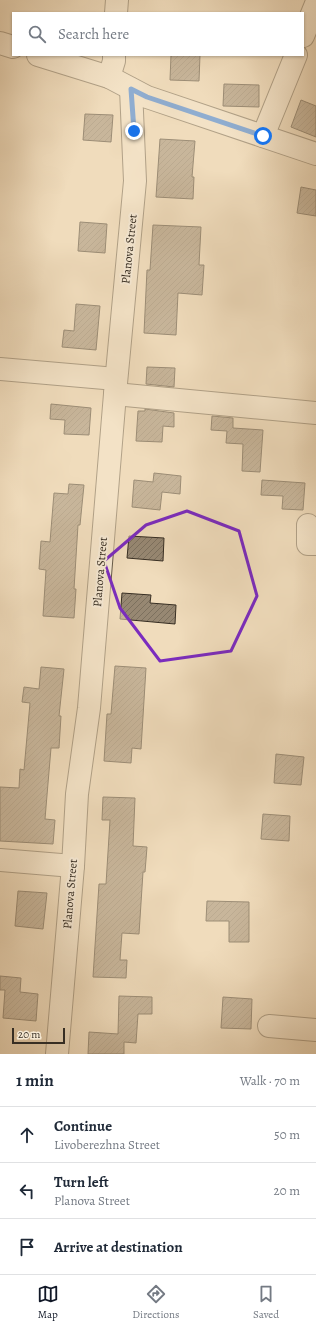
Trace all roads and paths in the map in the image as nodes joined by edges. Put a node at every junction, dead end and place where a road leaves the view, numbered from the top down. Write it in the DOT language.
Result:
graph roads {
  1 [pos="117,0"];
  2 [pos="316,4"];
  3 [pos="116,12"];
  4 [pos="304,34"];
  5 [pos="0,43"];
  6 [pos="12,47"];
  7 [pos="41,56"];
  8 [pos="114,56"];
  9 [pos="296,56"];
  10 [pos="109,77"];
  11 [pos="131,89"];
  12 [pos="263,136"];
  13 [pos="316,154"];
  14 [pos="0,369"];
  15 [pos="115,387"];
  16 [pos="316,413"];
  17 [pos="0,860"];
  18 [pos="73,866"];
  19 [pos="269,1026"];
  20 [pos="316,1030"];
  21 [pos="57,1054"];
  1 -- 3 [label="street"];
  2 -- 4 [label="street"];
  5 -- 6 [label="street"];
  7 -- 10 [label="street"];
  8 -- 10 [label="street"];
  9 -- 12 [label="street"];
  10 -- 11 [label="street"];
  11 -- 12 [label="street"];
  11 -- 15 [label="street, Planova Street"];
  12 -- 13 [label="street"];
  14 -- 15 [label="street"];
  15 -- 16 [label="street"];
  15 -- 18 [label="street, Planova Street"];
  17 -- 18 [label="street"];
  18 -- 21 [label="street, Planova Street"];
  19 -- 20 [label="street"];
}
